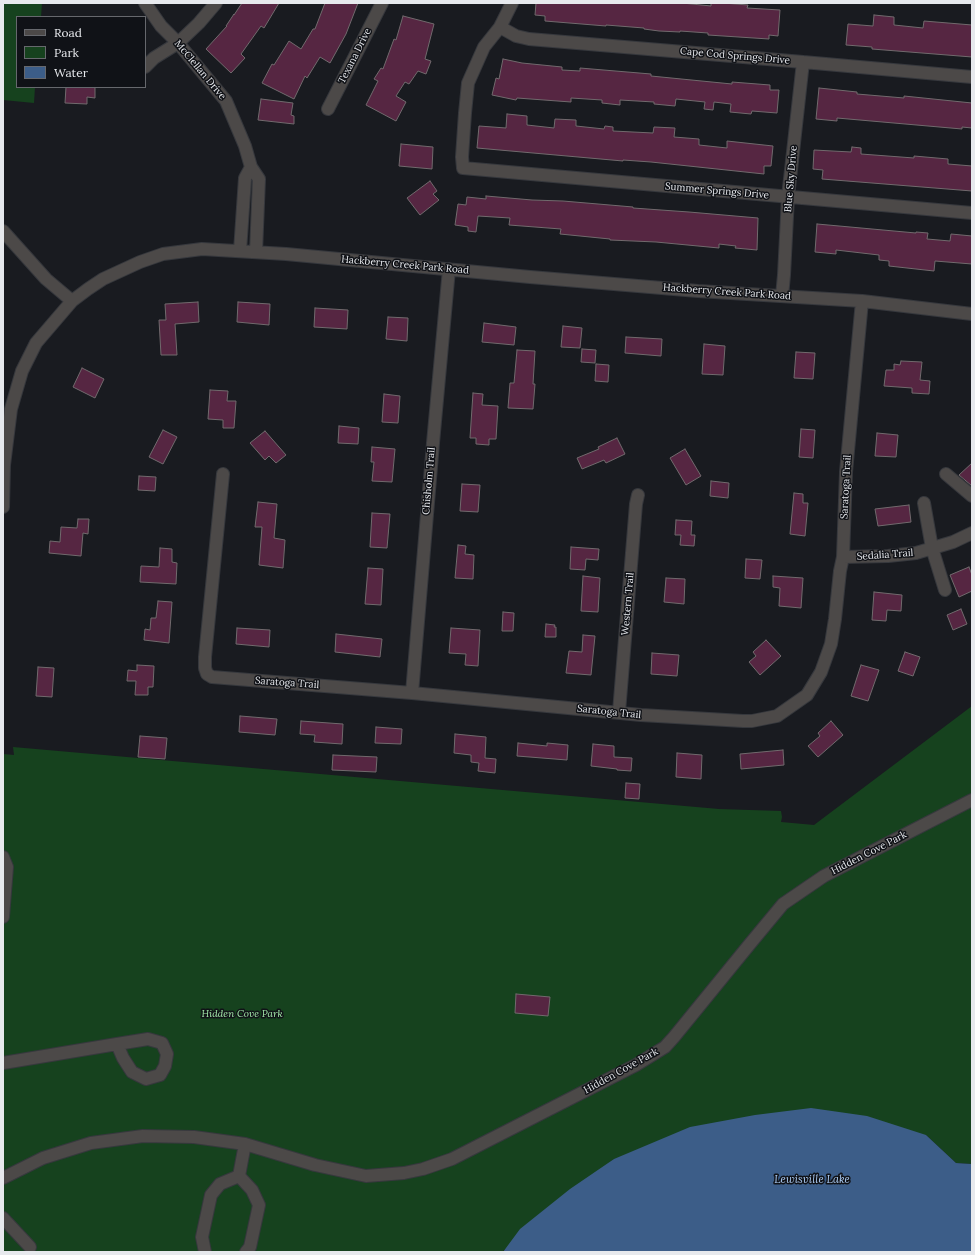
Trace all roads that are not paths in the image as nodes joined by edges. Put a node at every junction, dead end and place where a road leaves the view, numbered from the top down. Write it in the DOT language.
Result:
graph roads {
  1 [pos="145,3"];
  2 [pos="216,3"];
  3 [pos="382,3"];
  4 [pos="512,3"];
  5 [pos="500,27"];
  6 [pos="178,43"];
  7 [pos="803,62"];
  8 [pos="146,66"];
  9 [pos="972,78"];
  10 [pos="328,109"];
  11 [pos="252,166"];
  12 [pos="244,189"];
  13 [pos="258,190"];
  14 [pos="788,197"];
  15 [pos="972,213"];
  16 [pos="3,230"];
  17 [pos="240,251"];
  18 [pos="256,252"];
  19 [pos="449,269"];
  20 [pos="782,296"];
  21 [pos="72,301"];
  22 [pos="862,301"];
  23 [pos="972,314"];
  24 [pos="4,465"];
  25 [pos="223,474"];
  26 [pos="946,474"];
  27 [pos="3,481"];
  28 [pos="638,495"];
  29 [pos="972,496"];
  30 [pos="924,503"];
  31 [pos="3,506"];
  32 [pos="972,533"];
  33 [pos="932,548"];
  34 [pos="843,557"];
  35 [pos="945,590"];
  36 [pos="412,693"];
  37 [pos="619,712"];
  38 [pos="972,800"];
  39 [pos="3,857"];
  40 [pos="3,917"];
  41 [pos="116,1044"];
  42 [pos="3,1064"];
  43 [pos="245,1144"];
  44 [pos="238,1176"];
  45 [pos="3,1178"];
  46 [pos="3,1218"];
  47 [pos="30,1247"];
  48 [pos="205,1252"];
  49 [pos="246,1252"];
  1 -- 6 [label="street, McClellan Drive"];
  2 -- 6 [label="street"];
  3 -- 10 [label="street, Texana Drive"];
  4 -- 5 [label="street"];
  5 -- 7 [label="street, Cape Cod Springs Drive"];
  5 -- 14 [label="street, Summer Springs Drive"];
  6 -- 8 [label="street"];
  6 -- 11 [label="street, McClellan Drive"];
  7 -- 9 [label="street, Cape Cod Springs Drive"];
  7 -- 14 [label="street, Blue Sky Drive"];
  11 -- 12 [label="street"];
  11 -- 13 [label="street, McClellan Drive"];
  12 -- 13 [label="street"];
  12 -- 17 [label="street"];
  13 -- 18 [label="street, McClellan Drive"];
  14 -- 15 [label="street, Summer Springs Drive"];
  14 -- 20 [label="street, Blue Sky Drive"];
  16 -- 21 [label="street"];
  17 -- 18 [label="street, Hackberry Creek Park Road"];
  17 -- 21 [label="street, Hackberry Creek Park Road"];
  18 -- 19 [label="street, Hackberry Creek Park Road"];
  19 -- 20 [label="street, Hackberry Creek Park Road"];
  19 -- 36 [label="street, Chisholm Trail"];
  20 -- 22 [label="street, Hackberry Creek Park Road"];
  21 -- 24 [label="street, Hackberry Creek Park Road"];
  22 -- 23 [label="street, Hackberry Creek Park Road"];
  22 -- 34 [label="street, Saratoga Trail"];
  24 -- 27 [label="street, Hackberry Creek Park Road"];
  25 -- 36 [label="street, Saratoga Trail"];
  26 -- 29 [label="street"];
  27 -- 31 [label="street, Hackberry Creek Park Road"];
  28 -- 37 [label="street, Western Trail"];
  30 -- 33 [label="street"];
  32 -- 33 [label="street, Sedalia Trail"];
  33 -- 34 [label="street, Sedalia Trail"];
  33 -- 35 [label="street"];
  34 -- 37 [label="street, Saratoga Trail"];
  36 -- 37 [label="street, Saratoga Trail"];
  38 -- 43 [label="street, Hidden Cove Park"];
  39 -- 40 [label="street"];
  41 -- 42 [label="street"];
  43 -- 44 [label="street"];
  43 -- 45 [label="street, Hidden Cove Park"];
  44 -- 48 [label="street"];
  44 -- 49 [label="street"];
  46 -- 47 [label="street"];
}
